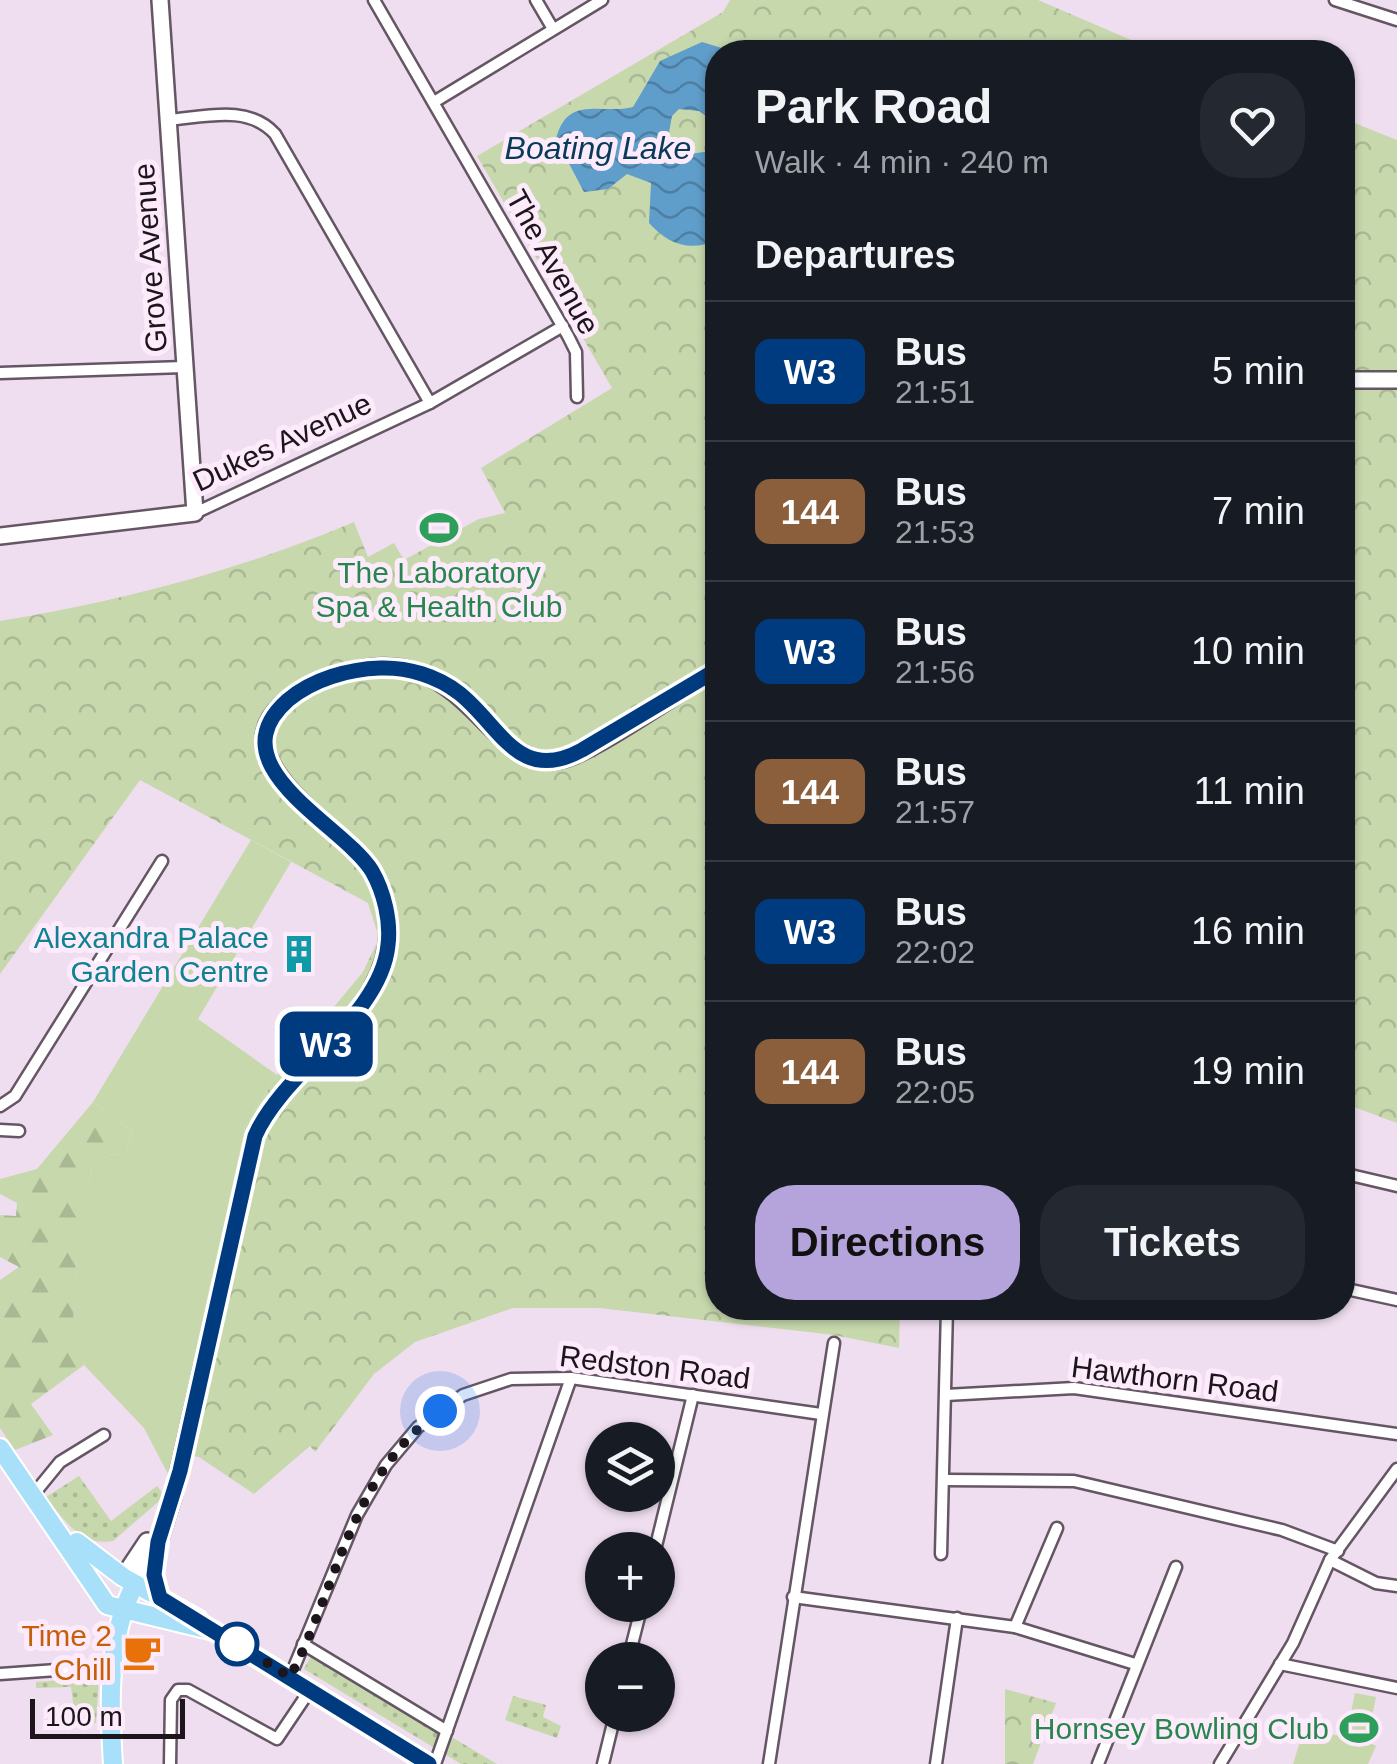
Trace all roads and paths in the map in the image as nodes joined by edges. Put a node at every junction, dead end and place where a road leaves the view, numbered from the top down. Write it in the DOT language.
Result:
graph roads {
  1 [pos="160,0"];
  2 [pos="374,0"];
  3 [pos="536,0"];
  4 [pos="602,0"];
  5 [pos="1334,0"];
  6 [pos="1397,20"];
  7 [pos="553,29"];
  8 [pos="434,102"];
  9 [pos="168,120"];
  10 [pos="563,326"];
  11 [pos="184,367"];
  12 [pos="0,373"];
  13 [pos="1355,380"];
  14 [pos="1397,380"];
  15 [pos="577,397"];
  16 [pos="430,402"];
  17 [pos="195,513"];
  18 [pos="0,535"];
  19 [pos="705,677"];
  20 [pos="162,861"];
  21 [pos="0,1106"];
  22 [pos="0,1130"];
  23 [pos="18,1132"];
  24 [pos="1355,1176"];
  25 [pos="1397,1186"];
  26 [pos="1355,1291"];
  27 [pos="1397,1300"];
  28 [pos="947,1320"];
  29 [pos="834,1343"];
  30 [pos="571,1378"];
  31 [pos="693,1395"];
  32 [pos="946,1395"];
  33 [pos="821,1414"];
  34 [pos="1397,1434"];
  35 [pos="104,1436"];
  36 [pos="0,1448"];
  37 [pos="1397,1470"];
  38 [pos="945,1480"];
  39 [pos="38,1503"];
  40 [pos="164,1518"];
  41 [pos="1057,1528"];
  42 [pos="659,1532"];
  43 [pos="158,1542"];
  44 [pos="942,1554"];
  45 [pos="1334,1556"];
  46 [pos="1176,1567"];
  47 [pos="1397,1586"];
  48 [pos="121,1595"];
  49 [pos="792,1597"];
  50 [pos="160,1598"];
  51 [pos="171,1618"];
  52 [pos="957,1618"];
  53 [pos="1015,1627"];
  54 [pos="214,1631"];
  55 [pos="304,1644"];
  56 [pos="110,1657"];
  57 [pos="1134,1664"];
  58 [pos="1280,1664"];
  59 [pos="0,1674"];
  60 [pos="290,1677"];
  61 [pos="1397,1688"];
  62 [pos="310,1690"];
  63 [pos="447,1731"];
  64 [pos="611,1732"];
  65 [pos="113,1764"];
  66 [pos="170,1764"];
  67 [pos="432,1764"];
  68 [pos="603,1764"];
  69 [pos="769,1764"];
  70 [pos="936,1764"];
  71 [pos="1098,1764"];
  72 [pos="1220,1764"];
  1 -- 9 [label="street, Grove Avenue"];
  2 -- 8 [label="street, The Avenue"];
  3 -- 7 [label="street"];
  4 -- 7 [label="street"];
  5 -- 6 [label="street"];
  7 -- 8 [label="street"];
  8 -- 10 [label="street, The Avenue"];
  9 -- 11 [label="street, Grove Avenue"];
  9 -- 16 [label="street"];
  10 -- 15 [label="street, The Avenue"];
  10 -- 16 [label="street, Dukes Avenue"];
  11 -- 12 [label="street"];
  11 -- 17 [label="street, Grove Avenue"];
  13 -- 14 [label="street"];
  16 -- 17 [label="street, Dukes Avenue"];
  17 -- 18 [label="street, Dukes Avenue"];
  19 -- 40 [label="street"];
  20 -- 21 [label="street"];
  22 -- 23 [label="street"];
  24 -- 25 [label="street"];
  26 -- 27 [label="street"];
  28 -- 32 [label="street"];
  29 -- 33 [label="street"];
  30 -- 31 [label="street, Redston Road"];
  30 -- 55 [label="street, Redston Road"];
  30 -- 63 [label="street"];
  31 -- 33 [label="street, Redston Road"];
  31 -- 42 [label="street"];
  32 -- 34 [label="street, Hawthorn Road"];
  32 -- 38 [label="street"];
  33 -- 49 [label="street"];
  35 -- 39 [label="street"];
  36 -- 39 [label="main road"];
  37 -- 45 [label="street"];
  38 -- 44 [label="street"];
  38 -- 45 [label="street"];
  39 -- 48 [label="main road"];
  39 -- 48 [label="main road"];
  40 -- 43 [label="street"];
  40 -- 48 [label="street"];
  41 -- 53 [label="street"];
  43 -- 48 [label="street"];
  43 -- 50 [label="main road"];
  45 -- 47 [label="street"];
  45 -- 58 [label="street"];
  46 -- 57 [label="street"];
  48 -- 50 [label="main road"];
  48 -- 51 [label="main road"];
  48 -- 56 [label="main road"];
  49 -- 52 [label="street"];
  49 -- 69 [label="street"];
  50 -- 54 [label="main road"];
  51 -- 54 [label="main road"];
  51 -- 56 [label="main road"];
  52 -- 53 [label="street"];
  52 -- 70 [label="street"];
  53 -- 57 [label="street"];
  54 -- 60 [label="main road"];
  55 -- 60 [label="street, Redston Road"];
  55 -- 63 [label="street"];
  56 -- 59 [label="street"];
  56 -- 65 [label="main road"];
  57 -- 71 [label="street"];
  58 -- 61 [label="street"];
  58 -- 72 [label="street"];
  60 -- 62 [label="main road"];
  62 -- 66 [label="street"];
  62 -- 67 [label="main road"];
  63 -- 67 [label="street"];
  64 -- 68 [label="street"];
}
